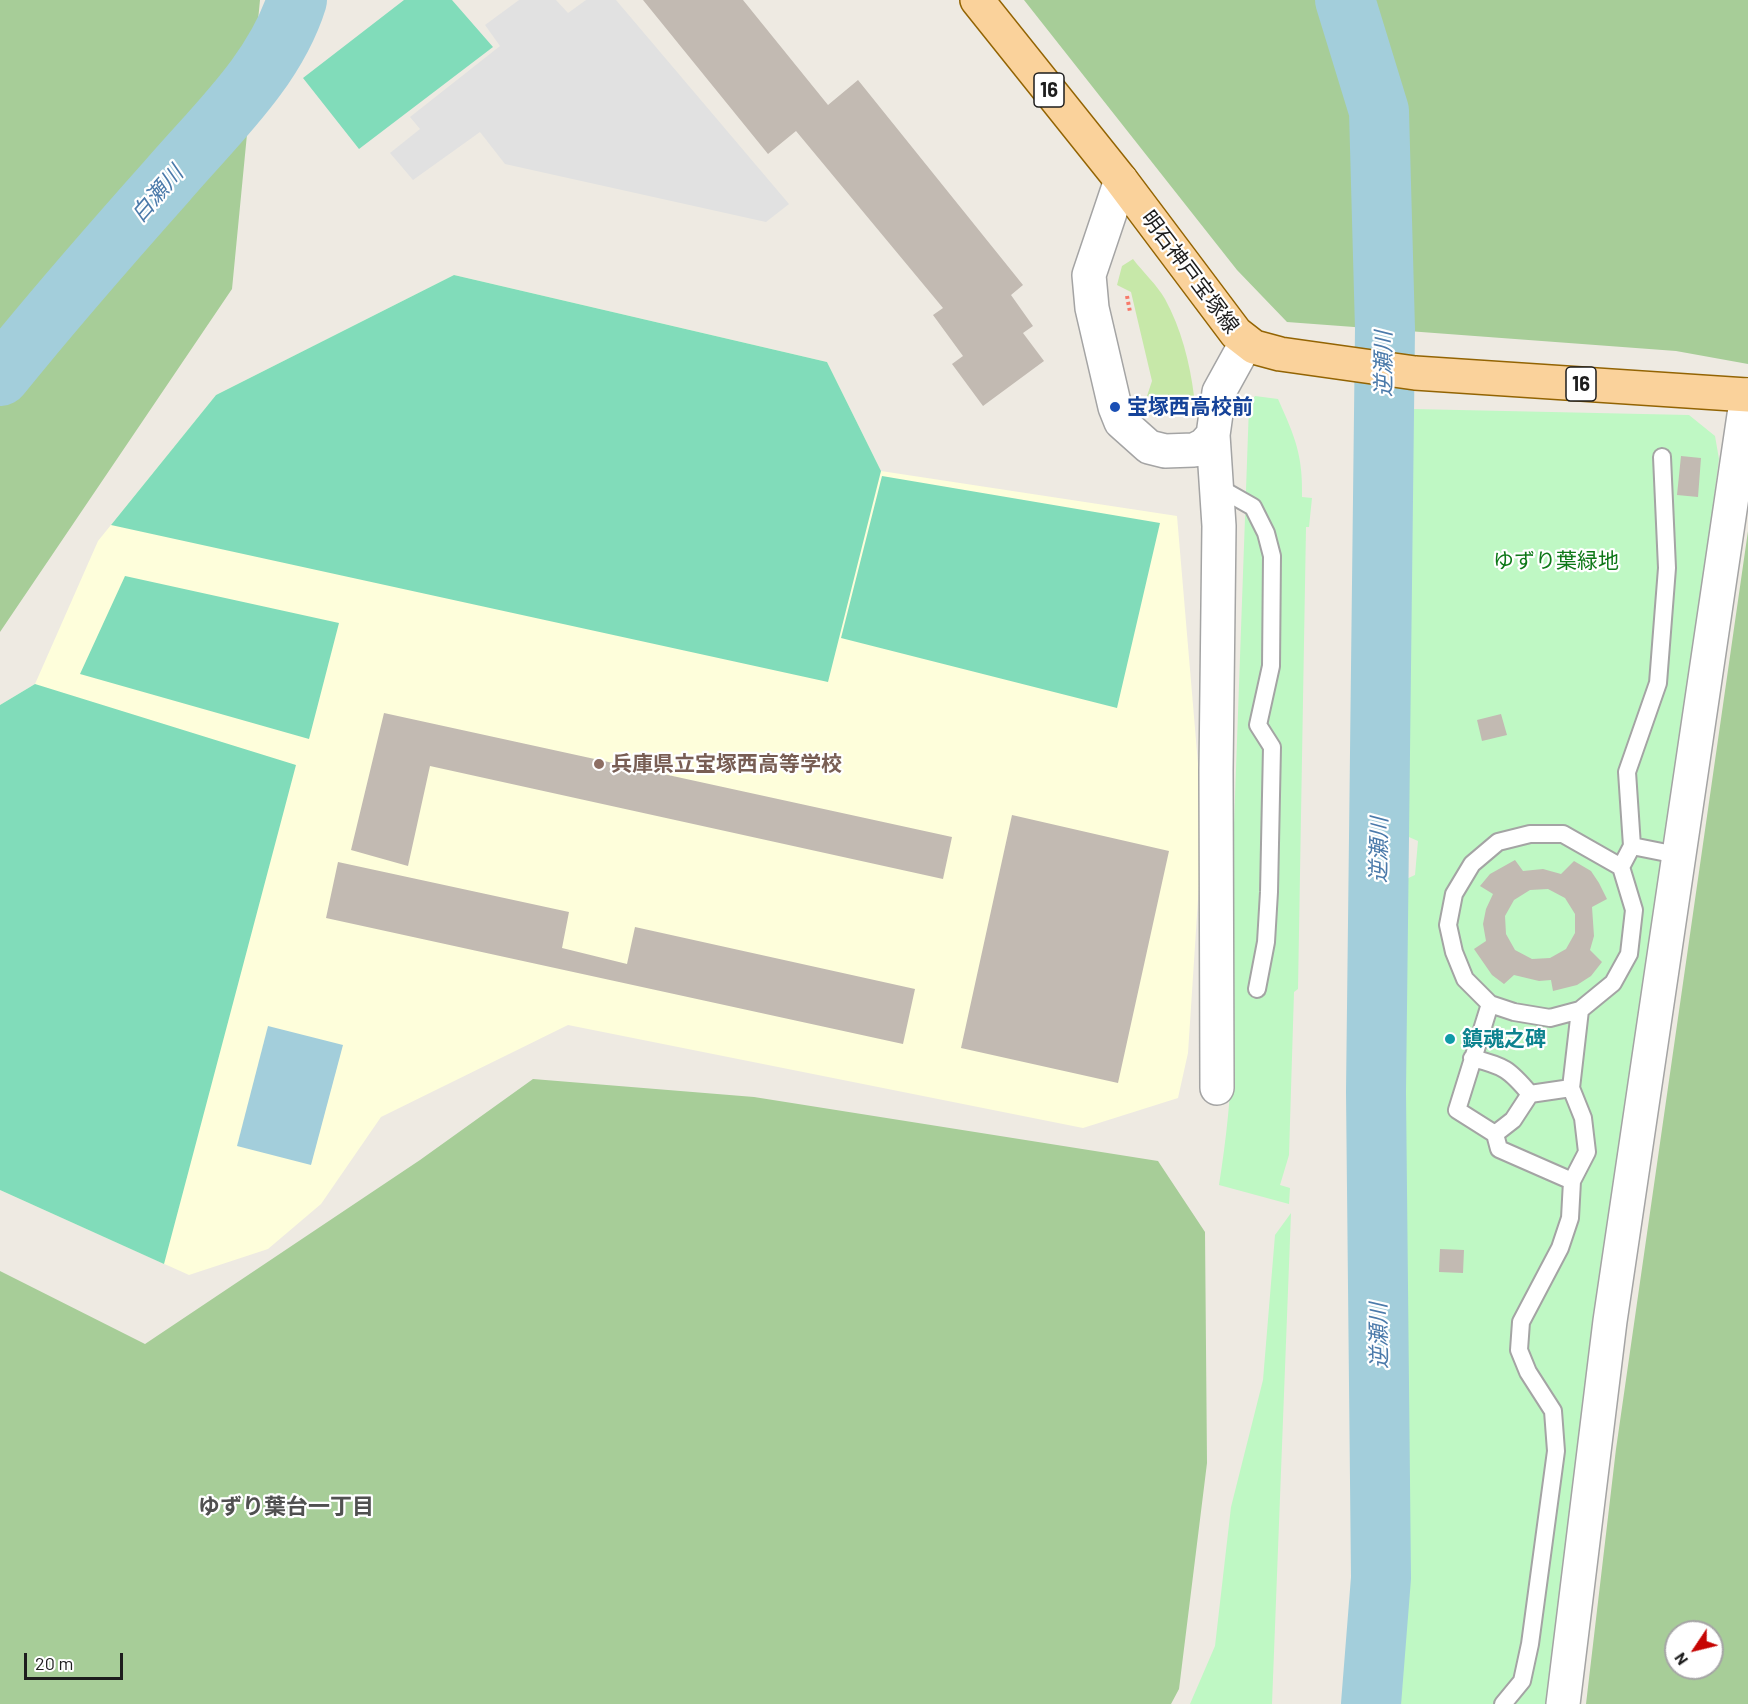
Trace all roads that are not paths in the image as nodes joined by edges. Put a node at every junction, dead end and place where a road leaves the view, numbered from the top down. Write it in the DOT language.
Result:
graph roads {
  1 [pos="977,0"];
  2 [pos="1121,180"];
  3 [pos="1246,343"];
  4 [pos="1747,395"];
  5 [pos="1213,435"];
  6 [pos="1662,457"];
  7 [pos="1216,486"];
  8 [pos="1632,846"];
  9 [pos="1677,855"];
  10 [pos="1621,867"];
  11 [pos="1257,988"];
  12 [pos="1490,1004"];
  13 [pos="1580,1010"];
  14 [pos="1472,1058"];
  15 [pos="1217,1088"];
  16 [pos="1571,1088"];
  17 [pos="1530,1094"];
  18 [pos="1496,1134"];
  19 [pos="1572,1181"];
  20 [pos="1503,1704"];
  21 [pos="1563,1704"];
  1 -- 2 [label="main road, 明石神戸宝塚線 / 16"];
  2 -- 3 [label="main road, 明石神戸宝塚線 / 16"];
  2 -- 5 [label="street"];
  3 -- 4 [label="main road, 明石神戸宝塚線 / 16"];
  3 -- 5 [label="street"];
  4 -- 9 [label="street"];
  5 -- 7 [label="street"];
  6 -- 8 [label="lane"];
  7 -- 11 [label="lane"];
  7 -- 15 [label="street"];
  8 -- 9 [label="lane"];
  8 -- 10 [label="lane"];
  9 -- 21 [label="street"];
  10 -- 12 [label="lane"];
  10 -- 13 [label="lane"];
  12 -- 13 [label="lane"];
  12 -- 14 [label="lane"];
  13 -- 16 [label="lane"];
  14 -- 17 [label="lane"];
  14 -- 18 [label="lane"];
  16 -- 17 [label="lane"];
  16 -- 19 [label="lane"];
  17 -- 18 [label="lane"];
  18 -- 19 [label="lane"];
  19 -- 20 [label="lane"];
}
